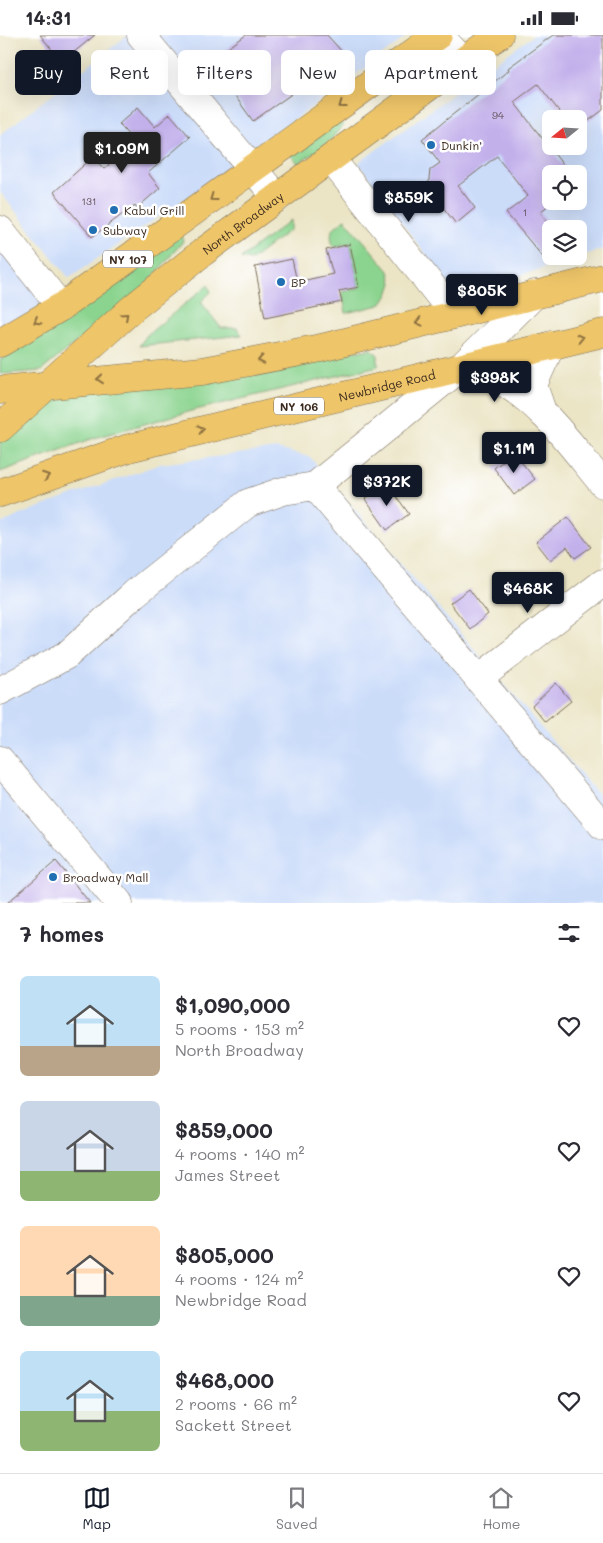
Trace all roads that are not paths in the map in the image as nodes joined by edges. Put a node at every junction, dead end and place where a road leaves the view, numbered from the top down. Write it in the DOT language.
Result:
graph roads {
  1 [pos="141,35"];
  2 [pos="439,35"];
  3 [pos="499,35"];
  4 [pos="453,50"];
  5 [pos="477,50"];
  6 [pos="416,95"];
  7 [pos="331,159"];
  8 [pos="253,170"];
  9 [pos="276,198"];
  10 [pos="0,230"];
  11 [pos="603,278"];
  12 [pos="535,294"];
  13 [pos="61,307"];
  14 [pos="454,313"];
  15 [pos="603,333"];
  16 [pos="0,343"];
  17 [pos="551,345"];
  18 [pos="460,368"];
  19 [pos="50,384"];
  20 [pos="0,390"];
  21 [pos="543,414"];
  22 [pos="0,427"];
  23 [pos="603,484"];
  24 [pos="315,486"];
  25 [pos="0,493"];
  26 [pos="603,583"];
  27 [pos="478,679"];
  28 [pos="0,691"];
  29 [pos="0,760"];
  30 [pos="603,826"];
  31 [pos="119,903"];
  1 -- 8 [label="street"];
  2 -- 4 [label="street"];
  2 -- 8 [label="main road, NY 107, one-way"];
  3 -- 5 [label="main road, North Broadway"];
  6 -- 7 [label="main road, North Broadway"];
  7 -- 9 [label="main road, North Broadway"];
  7 -- 14 [label="street"];
  8 -- 9 [label="street"];
  8 -- 13 [label="main road, NY 107, one-way"];
  19 -- 9 [label="main road, North Broadway, one-way"];
  10 -- 13 [label="street"];
  11 -- 12 [label="main road"];
  12 -- 14 [label="main road"];
  12 -- 18 [label="street"];
  13 -- 16 [label="main road, NY 107, one-way"];
  14 -- 19 [label="main road, one-way"];
  17 -- 15 [label="main road, Newbridge Road / NY 106, one-way"];
  17 -- 18 [label="main road, Newbridge Road / NY 106"];
  17 -- 21 [label="street"];
  18 -- 21 [label="street"];
  18 -- 24 [label="street"];
  25 -- 18 [label="main road, Newbridge Road / NY 106, one-way"];
  19 -- 20 [label="main road"];
  19 -- 22 [label="main road, North Broadway"];
  21 -- 23 [label="street"];
  24 -- 27 [label="street"];
  24 -- 28 [label="street"];
  26 -- 27 [label="street"];
  27 -- 30 [label="street"];
  29 -- 31 [label="street"];
}
